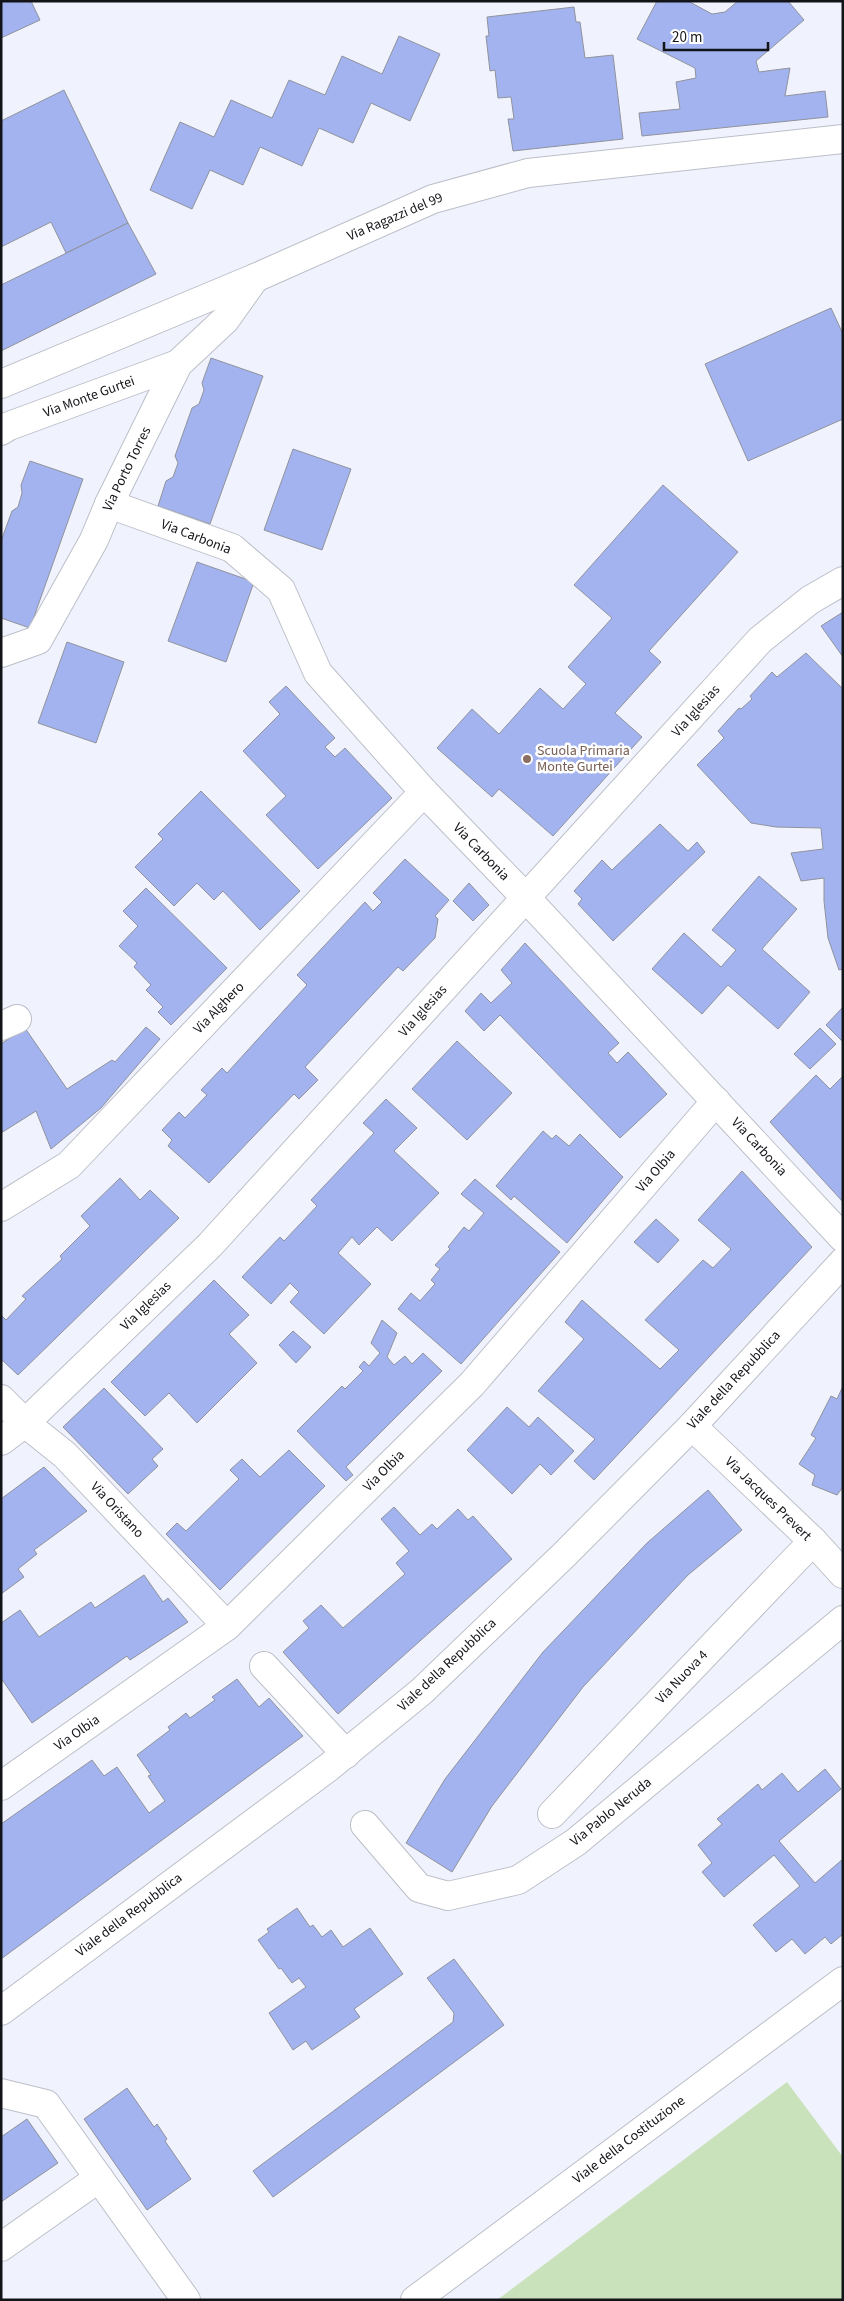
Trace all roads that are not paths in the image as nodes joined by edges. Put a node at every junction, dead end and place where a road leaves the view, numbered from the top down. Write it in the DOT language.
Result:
graph roads {
  1 [pos="843,139"];
  2 [pos="255,278"];
  3 [pos="178,364"];
  4 [pos="1,384"];
  5 [pos="1,431"];
  6 [pos="109,504"];
  7 [pos="843,581"];
  8 [pos="1,653"];
  9 [pos="424,792"];
  10 [pos="526,898"];
  11 [pos="716,1101"];
  12 [pos="1,1207"];
  13 [pos="843,1238"];
  14 [pos="843,1262"];
  15 [pos="1,1399"];
  16 [pos="25,1423"];
  17 [pos="692,1426"];
  18 [pos="1,1441"];
  19 [pos="813,1541"];
  20 [pos="843,1574"];
  21 [pos="843,1620"];
  22 [pos="227,1626"];
  23 [pos="264,1666"];
  24 [pos="346,1754"];
  25 [pos="1,1786"];
  26 [pos="552,1814"];
  27 [pos="365,1825"];
  28 [pos="843,1981"];
  29 [pos="1,2011"];
  30 [pos="1,2093"];
  31 [pos="99,2178"];
  32 [pos="1,2247"];
  33 [pos="186,2300"];
  34 [pos="415,2300"];
  1 -- 2 [label="street, Via Ragazzi del 99"];
  2 -- 3 [label="street, Via Porto Torres"];
  2 -- 4 [label="street, Via Ragazzi del 99"];
  3 -- 5 [label="street, Via Monte Gurtei"];
  3 -- 6 [label="street, Via Porto Torres"];
  6 -- 8 [label="street, Via Porto Torres"];
  6 -- 9 [label="street, Via Carbonia"];
  7 -- 10 [label="street, Via Iglesias"];
  9 -- 10 [label="street, Via Carbonia"];
  9 -- 12 [label="street, Via Alghero"];
  10 -- 11 [label="street, Via Carbonia"];
  10 -- 16 [label="street, Via Iglesias"];
  11 -- 13 [label="street, Via Carbonia"];
  11 -- 22 [label="street, Via Olbia"];
  14 -- 17 [label="street, Viale della Repubblica"];
  15 -- 16 [label="street, Via Oristano"];
  16 -- 18 [label="street, Via Iglesias"];
  16 -- 22 [label="street, Via Oristano"];
  17 -- 19 [label="street, Via Jacques Prevert"];
  17 -- 24 [label="street, Viale della Repubblica"];
  19 -- 20 [label="street, Via Jacques Prevert"];
  19 -- 26 [label="street, Via Nuova 4"];
  21 -- 27 [label="street, Via Pablo Neruda"];
  22 -- 25 [label="street, Via Olbia"];
  23 -- 24 [label="street"];
  24 -- 29 [label="street, Viale della Repubblica"];
  28 -- 34 [label="street, Viale della Costituzione"];
  30 -- 31 [label="street"];
  31 -- 32 [label="street"];
  31 -- 33 [label="street"];
}
